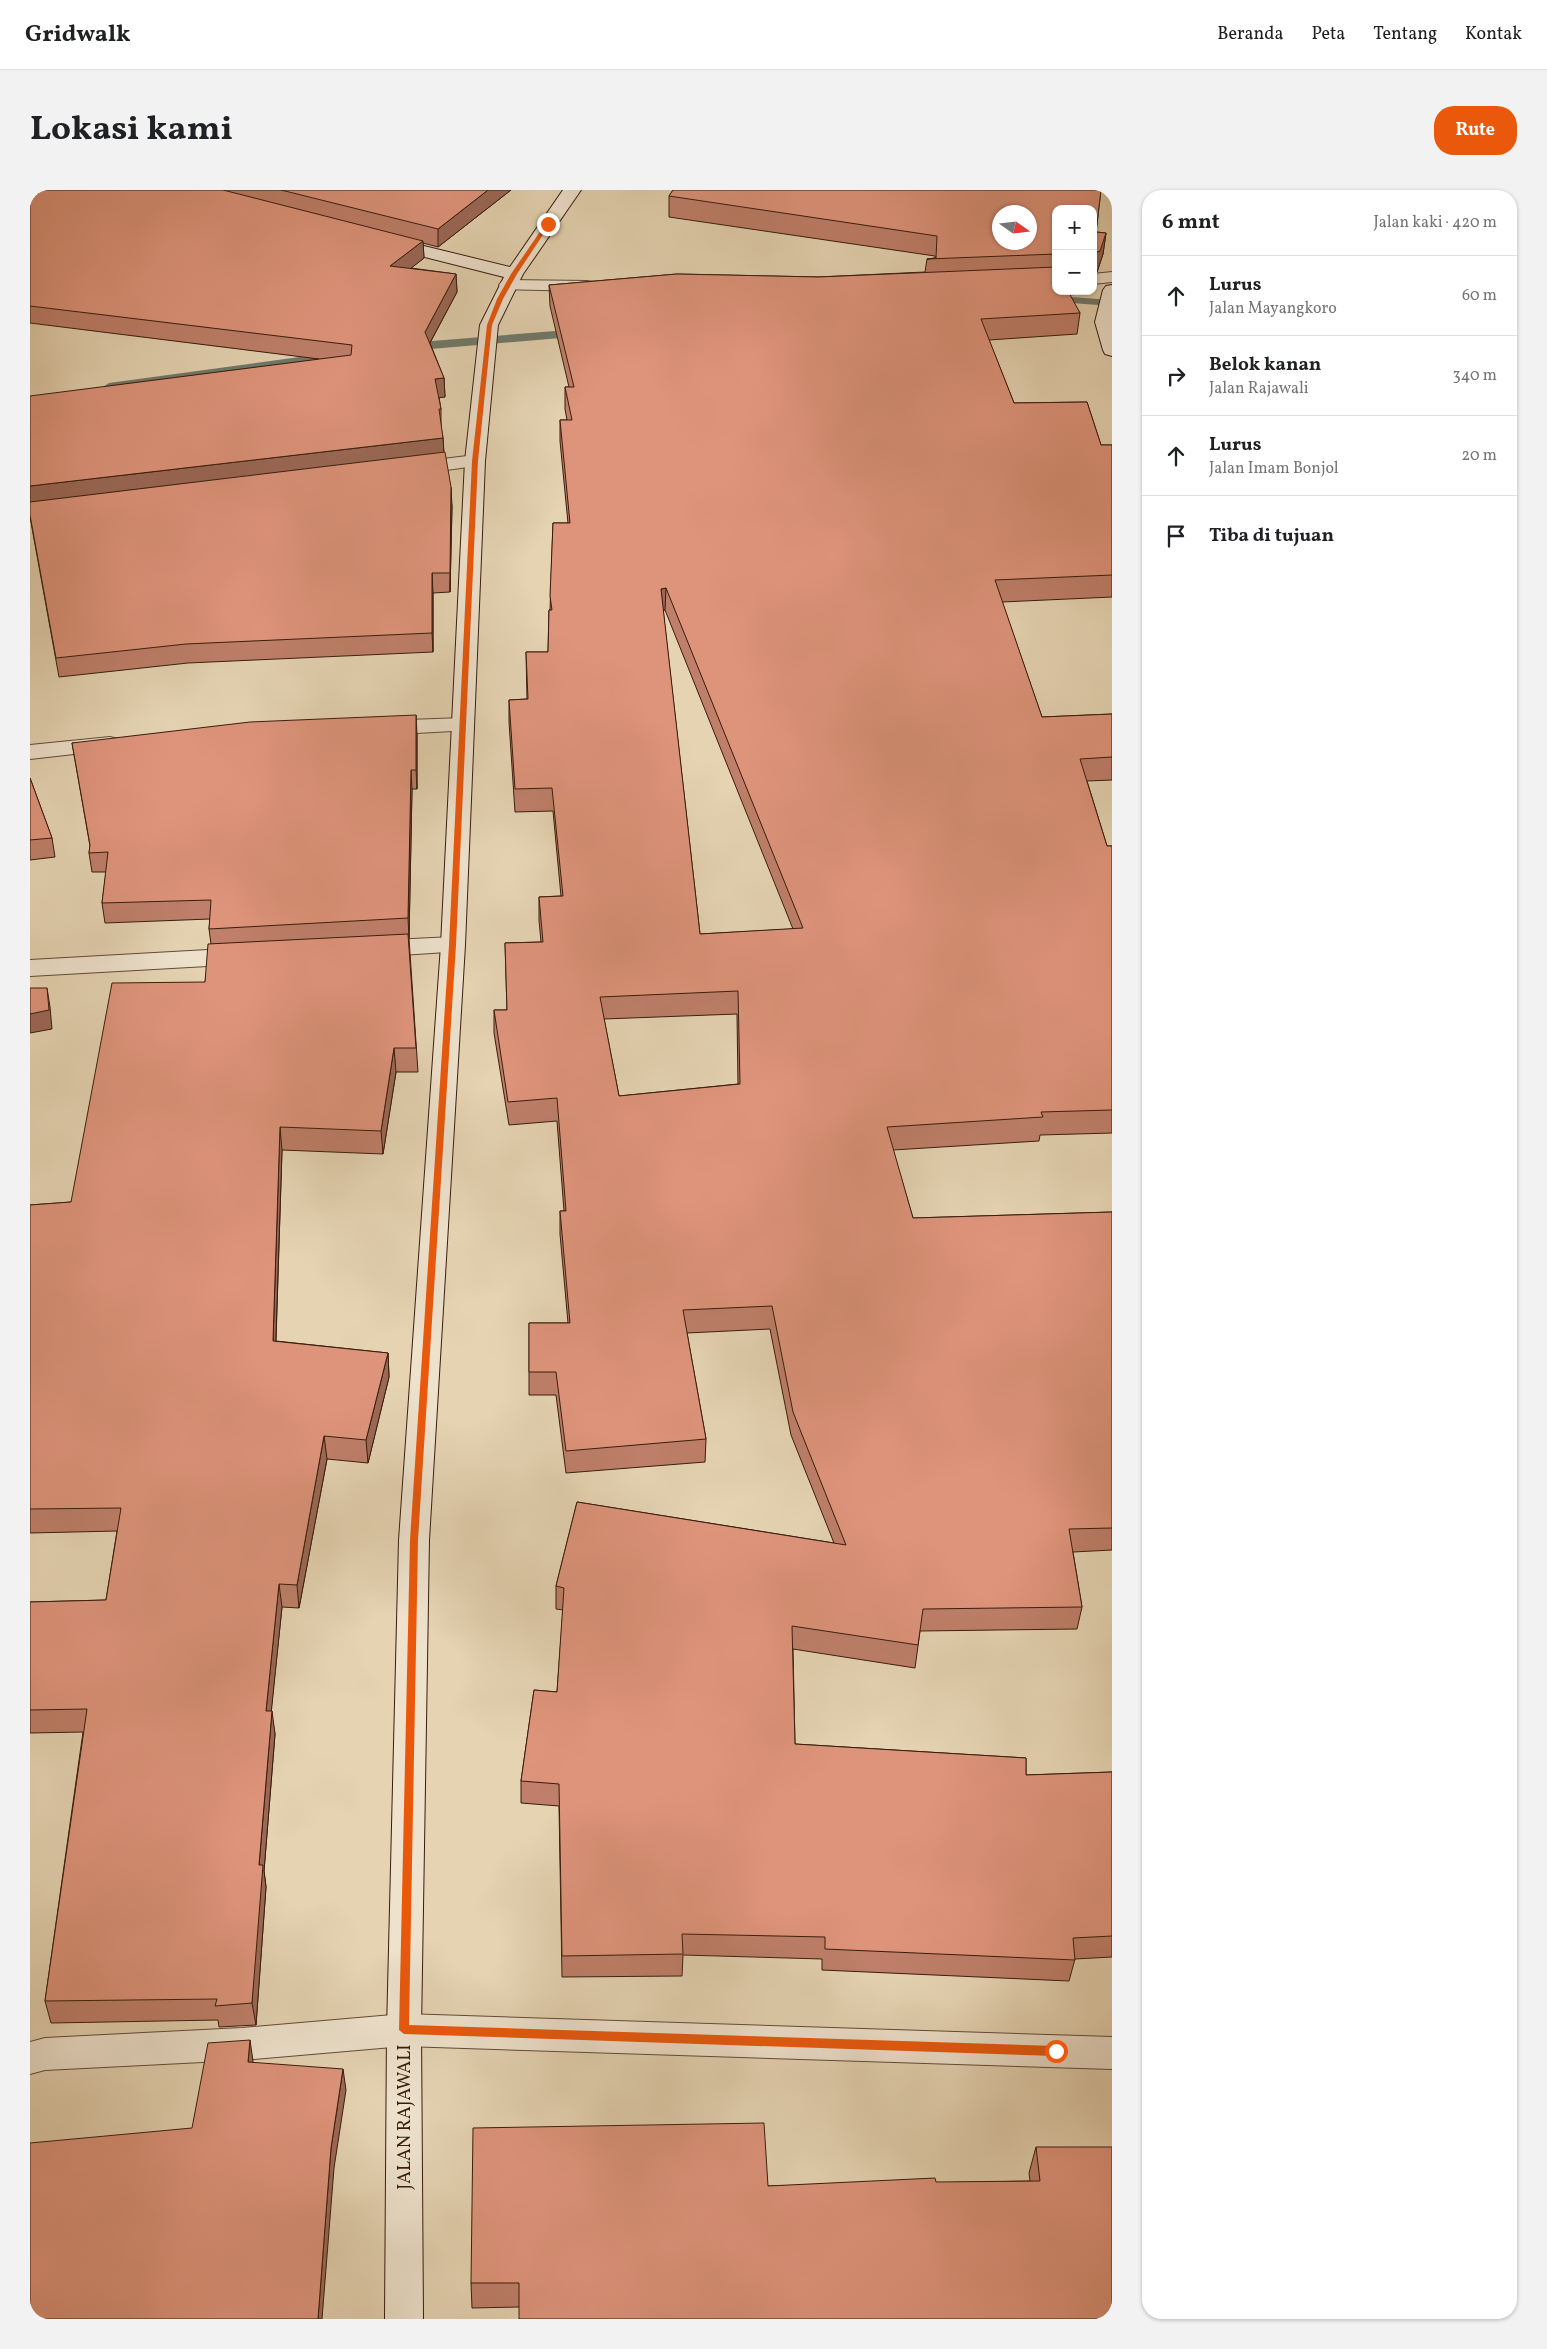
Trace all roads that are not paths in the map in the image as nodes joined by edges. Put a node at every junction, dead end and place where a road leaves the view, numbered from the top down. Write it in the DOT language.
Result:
graph roads {
  1 [pos="572,190"];
  2 [pos="370,237"];
  3 [pos="1112,278"];
  4 [pos="511,279"];
  5 [pos="1097,279"];
  6 [pos="608,287"];
  7 [pos="1112,290"];
  8 [pos="1112,350"];
  9 [pos="475,461"];
  10 [pos="388,471"];
  11 [pos="463,725"];
  12 [pos="364,729"];
  13 [pos="127,743"];
  14 [pos="30,752"];
  15 [pos="452,945"];
  16 [pos="346,950"];
  17 [pos="268,954"];
  18 [pos="30,968"];
  19 [pos="404,2030"];
  20 [pos="1112,2053"];
  21 [pos="30,2058"];
  22 [pos="404,2319"];
  1 -- 4 [label="main road, JALAN RAJAWALI"];
  2 -- 4 [label="main road"];
  3 -- 5 [label="main road"];
  4 -- 6 [label="main road"];
  4 -- 9 [label="main road, JALAN RAJAWALI"];
  7 -- 8 [label="main road"];
  9 -- 10 [label="main road"];
  9 -- 11 [label="main road, JALAN RAJAWALI"];
  11 -- 12 [label="main road"];
  11 -- 15 [label="main road, JALAN RAJAWALI"];
  13 -- 14 [label="main road"];
  15 -- 16 [label="main road"];
  15 -- 19 [label="main road, JALAN RAJAWALI"];
  17 -- 18 [label="main road"];
  19 -- 20 [label="main road"];
  19 -- 21 [label="main road"];
  19 -- 22 [label="main road, JALAN RAJAWALI"];
}
